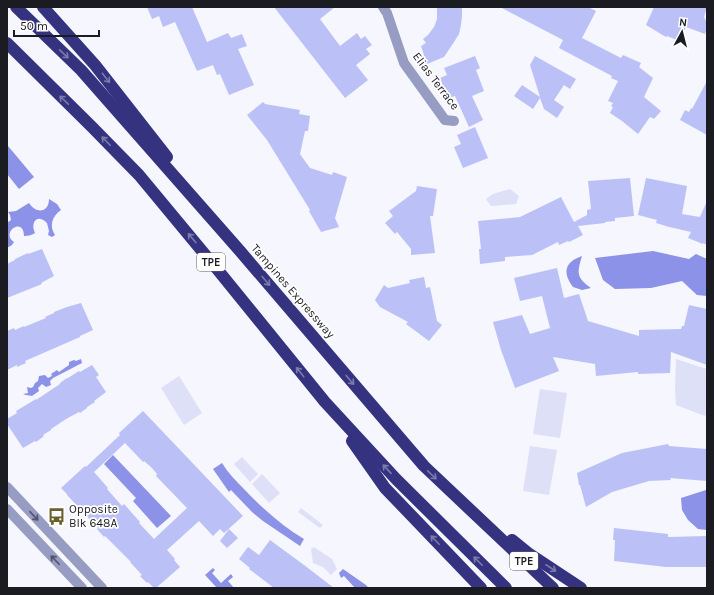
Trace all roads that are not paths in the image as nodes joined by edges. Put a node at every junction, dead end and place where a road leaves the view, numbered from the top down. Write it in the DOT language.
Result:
graph roads {
  1 [pos="16,7"];
  2 [pos="42,7"];
  3 [pos="383,7"];
  4 [pos="9,48"];
  5 [pos="454,121"];
  6 [pos="240,251"];
  7 [pos="325,402"];
  8 [pos="7,487"];
  9 [pos="7,509"];
  10 [pos="494,533"];
  11 [pos="82,588"];
  12 [pos="102,588"];
  13 [pos="482,588"];
  14 [pos="506,588"];
  15 [pos="553,588"];
  16 [pos="581,588"];
  1 -- 6 [label="highway, Tampines Expressway / TPE, one-way"];
  2 -- 6 [label="highway, one-way"];
  3 -- 5 [label="street, Elias Terrace"];
  7 -- 4 [label="highway, TPE, one-way"];
  6 -- 10 [label="highway, Tampines Expressway / TPE, one-way"];
  13 -- 7 [label="highway, one-way"];
  14 -- 7 [label="highway, TPE, one-way"];
  8 -- 12 [label="street, one-way"];
  11 -- 9 [label="street, one-way"];
  10 -- 15 [label="highway, Tampines Expressway / TPE"];
  10 -- 16 [label="highway, one-way"];
}
